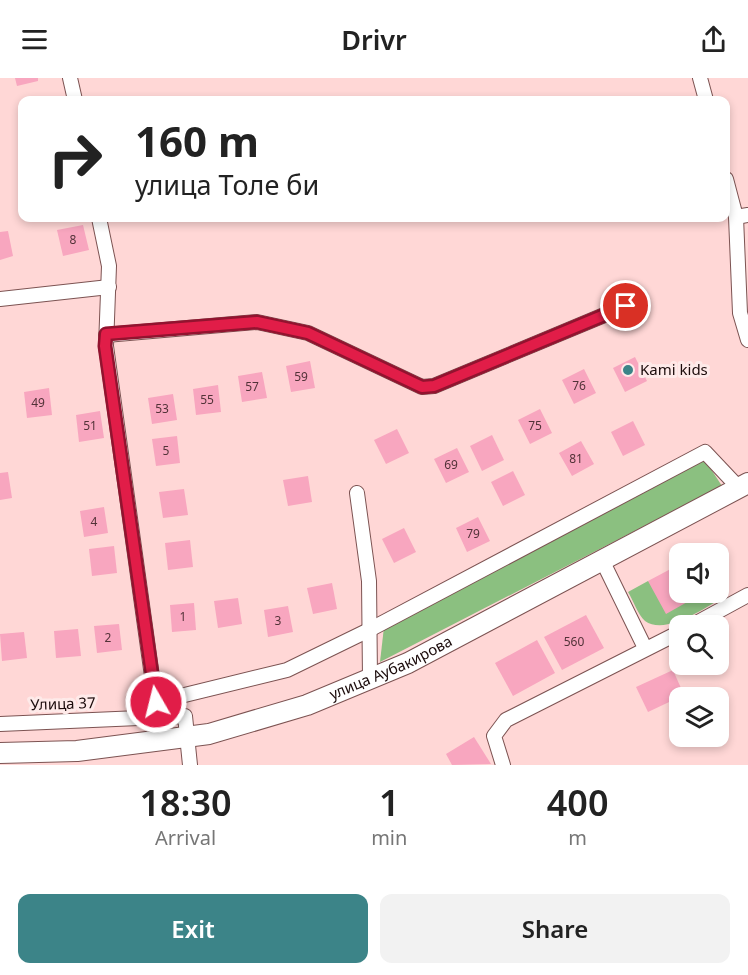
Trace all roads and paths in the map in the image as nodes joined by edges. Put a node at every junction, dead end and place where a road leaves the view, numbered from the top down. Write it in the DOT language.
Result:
graph roads {
  1 [pos="70,78"];
  2 [pos="700,78"];
  3 [pos="74,96"];
  4 [pos="705,96"];
  5 [pos="730,188"];
  6 [pos="742,216"];
  7 [pos="100,222"];
  8 [pos="108,287"];
  9 [pos="0,299"];
  10 [pos="626,306"];
  11 [pos="106,334"];
  12 [pos="748,340"];
  13 [pos="743,486"];
  14 [pos="357,493"];
  15 [pos="602,560"];
  16 [pos="748,595"];
  17 [pos="711,615"];
  18 [pos="369,630"];
  19 [pos="669,637"];
  20 [pos="645,648"];
  21 [pos="370,679"];
  22 [pos="156,702"];
  23 [pos="0,724"];
  24 [pos="161,741"];
  25 [pos="0,753"];
  26 [pos="189,765"];
  27 [pos="503,765"];
  1 -- 3 [label="street"];
  2 -- 4 [label="street"];
  5 -- 6 [label="street"];
  6 -- 12 [label="street"];
  7 -- 8 [label="street"];
  8 -- 9 [label="street"];
  8 -- 11 [label="street"];
  10 -- 11 [label="street"];
  11 -- 22 [label="street"];
  13 -- 15 [label="main road, улица Аубакирова"];
  13 -- 18 [label="street"];
  14 -- 18 [label="street"];
  15 -- 20 [label="street"];
  15 -- 21 [label="main road, улица Аубакирова"];
  16 -- 17 [label="street"];
  18 -- 21 [label="street"];
  18 -- 22 [label="street"];
  19 -- 20 [label="street"];
  20 -- 27 [label="street"];
  21 -- 24 [label="main road, улица Аубакирова"];
  22 -- 24 [label="street"];
  23 -- 26 [label="street, Улица 37"];
  24 -- 25 [label="main road, улица Аубакирова"];
}
